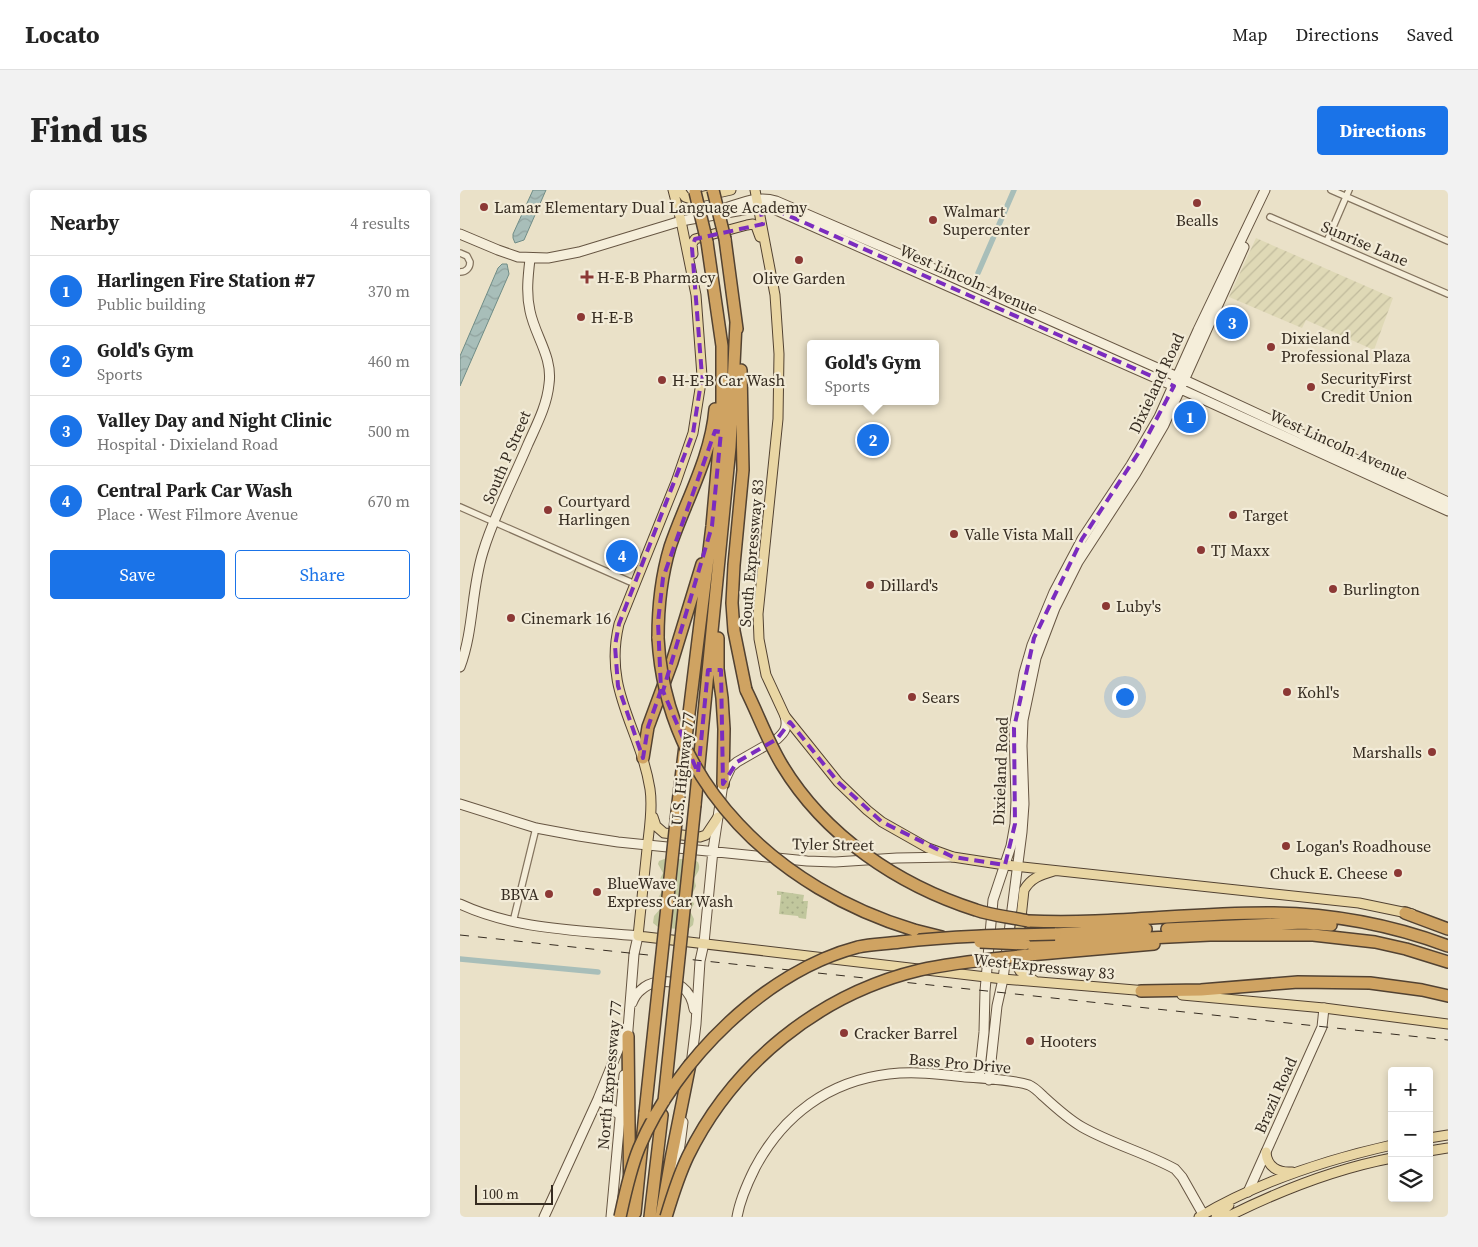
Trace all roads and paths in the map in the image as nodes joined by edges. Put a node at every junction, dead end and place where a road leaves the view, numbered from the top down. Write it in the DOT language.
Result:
graph roads {
  1 [pos="673,190"];
  2 [pos="680,190"];
  3 [pos="713,190"];
  4 [pos="731,190"];
  5 [pos="1264,190"];
  6 [pos="1271,190"];
  7 [pos="1331,190"];
  8 [pos="1349,190"];
  9 [pos="695,191"];
  10 [pos="1346,197"];
  11 [pos="758,198"];
  12 [pos="1270,217"];
  13 [pos="681,222"];
  14 [pos="460,234"];
  15 [pos="1327,241"];
  16 [pos="1448,241"];
  17 [pos="460,254"];
  18 [pos="530,259"];
  19 [pos="460,272"];
  20 [pos="773,284"];
  21 [pos="1448,294"];
  22 [pos="696,295"];
  23 [pos="736,323"];
  24 [pos="722,346"];
  25 [pos="1179,383"];
  26 [pos="1448,502"];
  27 [pos="460,507"];
  28 [pos="1448,511"];
  29 [pos="494,522"];
  30 [pos="712,526"];
  31 [pos="635,584"];
  32 [pos="716,586"];
  33 [pos="460,667"];
  34 [pos="785,716"];
  35 [pos="644,758"];
  36 [pos="723,784"];
  37 [pos="460,804"];
  38 [pos="651,812"];
  39 [pos="718,817"];
  40 [pos="536,828"];
  41 [pos="648,845"];
  42 [pos="713,850"];
  43 [pos="953,857"];
  44 [pos="1004,865"];
  45 [pos="1017,866"];
  46 [pos="1059,870"];
  47 [pos="460,904"];
  48 [pos="1405,913"];
  49 [pos="513,922"];
  50 [pos="1448,924"];
  51 [pos="1448,929"];
  52 [pos="638,936"];
  53 [pos="704,943"];
  54 [pos="1448,947"];
  55 [pos="1027,949"];
  56 [pos="1448,962"];
  57 [pos="987,976"];
  58 [pos="1003,978"];
  59 [pos="1036,981"];
  60 [pos="1142,991"];
  61 [pos="1448,996"];
  62 [pos="630,1005"];
  63 [pos="1324,1008"];
  64 [pos="628,1023"];
  65 [pos="696,1024"];
  66 [pos="1448,1024"];
  67 [pos="628,1036"];
  68 [pos="692,1054"];
  69 [pos="979,1078"];
  70 [pos="989,1080"];
  71 [pos="598,1099"];
  72 [pos="620,1115"];
  73 [pos="1448,1135"];
  74 [pos="1433,1137"];
  75 [pos="1388,1146"];
  76 [pos="1448,1148"];
  77 [pos="1433,1150"];
  78 [pos="1266,1152"];
  79 [pos="1388,1159"];
  80 [pos="1302,1170"];
  81 [pos="1248,1192"];
  82 [pos="1238,1197"];
  83 [pos="1246,1208"];
  84 [pos="1202,1216"];
  85 [pos="544,1217"];
  86 [pos="611,1217"];
  87 [pos="620,1217"];
  88 [pos="630,1217"];
  89 [pos="635,1217"];
  90 [pos="650,1217"];
  91 [pos="661,1217"];
  92 [pos="666,1217"];
  93 [pos="671,1217"];
  94 [pos="737,1217"];
  95 [pos="1216,1217"];
  96 [pos="1227,1217"];
  97 [pos="1240,1217"];
  1 -- 13 [label="main road"];
  2 -- 4 [label="main road"];
  3 -- 23 [label="highway, bridge"];
  5 -- 25 [label="main road, Dixieland Road"];
  6 -- 25 [label="main road, Dixieland Road"];
  7 -- 10 [label="street"];
  8 -- 10 [label="street"];
  9 -- 24 [label="highway, bridge"];
  10 -- 15 [label="street"];
  10 -- 16 [label="street"];
  11 -- 13 [label="main road, West Lincoln Avenue"];
  11 -- 20 [label="main road, South Expressway 83"];
  11 -- 25 [label="main road, West Lincoln Avenue"];
  12 -- 15 [label="street, Sunrise Lane"];
  13 -- 18 [label="main road, West Lincoln Avenue"];
  13 -- 22 [label="main road"];
  14 -- 18 [label="main road, West Lincoln Avenue"];
  15 -- 21 [label="street, Sunrise Lane"];
  17 -- 19 [label="street"];
  18 -- 29 [label="main road, South P Street"];
  20 -- 22 [label="main road"];
  20 -- 34 [label="main road, South Expressway 83"];
  22 -- 31 [label="main road"];
  23 -- 32 [label="highway, U.S. Highway 77"];
  23 -- 54 [label="highway, bridge"];
  24 -- 30 [label="highway, U.S. Highway 77"];
  24 -- 55 [label="highway, bridge"];
  25 -- 26 [label="main road, West Lincoln Avenue"];
  25 -- 28 [label="main road, West Lincoln Avenue"];
  25 -- 44 [label="main road, Dixieland Road"];
  25 -- 45 [label="main road, Dixieland Road"];
  27 -- 29 [label="street"];
  29 -- 31 [label="street"];
  29 -- 33 [label="main road, South P Street"];
  30 -- 35 [label="highway"];
  30 -- 89 [label="highway, U.S. Highway 77, bridge"];
  31 -- 35 [label="main road"];
  32 -- 36 [label="highway"];
  32 -- 90 [label="highway, U.S. Highway 77, bridge"];
  34 -- 36 [label="main road"];
  34 -- 43 [label="main road, South Expressway 83"];
  35 -- 38 [label="main road"];
  36 -- 39 [label="main road"];
  37 -- 40 [label="main road, Tyler Street"];
  38 -- 39 [label="main road"];
  38 -- 41 [label="main road"];
  39 -- 42 [label="main road"];
  40 -- 41 [label="main road, Tyler Street"];
  40 -- 49 [label="street"];
  41 -- 42 [label="main road, Tyler Street"];
  41 -- 52 [label="main road"];
  42 -- 43 [label="main road, Tyler Street"];
  42 -- 53 [label="main road"];
  43 -- 44 [label="main road"];
  44 -- 45 [label="main road"];
  44 -- 57 [label="main road, Dixieland Road"];
  45 -- 46 [label="main road"];
  45 -- 58 [label="main road, Dixieland Road"];
  46 -- 48 [label="main road"];
  46 -- 59 [label="main road"];
  47 -- 49 [label="main road"];
  48 -- 50 [label="main road"];
  48 -- 51 [label="highway"];
  49 -- 52 [label="main road"];
  52 -- 53 [label="main road, West Expressway 83"];
  52 -- 62 [label="main road, North Expressway 77"];
  53 -- 57 [label="main road, West Expressway 83"];
  53 -- 65 [label="main road"];
  54 -- 87 [label="highway, bridge"];
  55 -- 56 [label="highway"];
  55 -- 92 [label="highway, bridge"];
  57 -- 58 [label="main road, West Expressway 83"];
  57 -- 69 [label="main road, Dixieland Road"];
  58 -- 59 [label="main road, West Expressway 83"];
  58 -- 70 [label="main road, Dixieland Road"];
  59 -- 60 [label="main road, West Expressway 83"];
  60 -- 61 [label="highway"];
  60 -- 63 [label="main road, West Expressway 83"];
  62 -- 64 [label="main road, North Expressway 77"];
  62 -- 65 [label="main road"];
  63 -- 66 [label="main road, West Expressway 83"];
  63 -- 78 [label="main road, Brazil Road"];
  64 -- 67 [label="main road, North Expressway 77"];
  64 -- 71 [label="main road"];
  65 -- 68 [label="main road"];
  67 -- 72 [label="main road, North Expressway 77"];
  67 -- 88 [label="highway"];
  68 -- 91 [label="highway"];
  68 -- 93 [label="main road"];
  69 -- 70 [label="main road, Bass Pro Drive"];
  69 -- 94 [label="main road, Bass Pro Drive"];
  70 -- 84 [label="main road, Bass Pro Drive"];
  71 -- 72 [label="main road"];
  71 -- 85 [label="main road"];
  72 -- 86 [label="main road, North Expressway 77"];
  73 -- 74 [label="main road"];
  75 -- 80 [label="main road"];
  76 -- 77 [label="main road"];
  78 -- 80 [label="main road"];
  78 -- 81 [label="main road, Brazil Road"];
  79 -- 83 [label="main road"];
  80 -- 81 [label="main road"];
  81 -- 82 [label="main road"];
  82 -- 84 [label="main road"];
  82 -- 95 [label="main road"];
  83 -- 96 [label="main road"];
  83 -- 97 [label="main road"];
}
